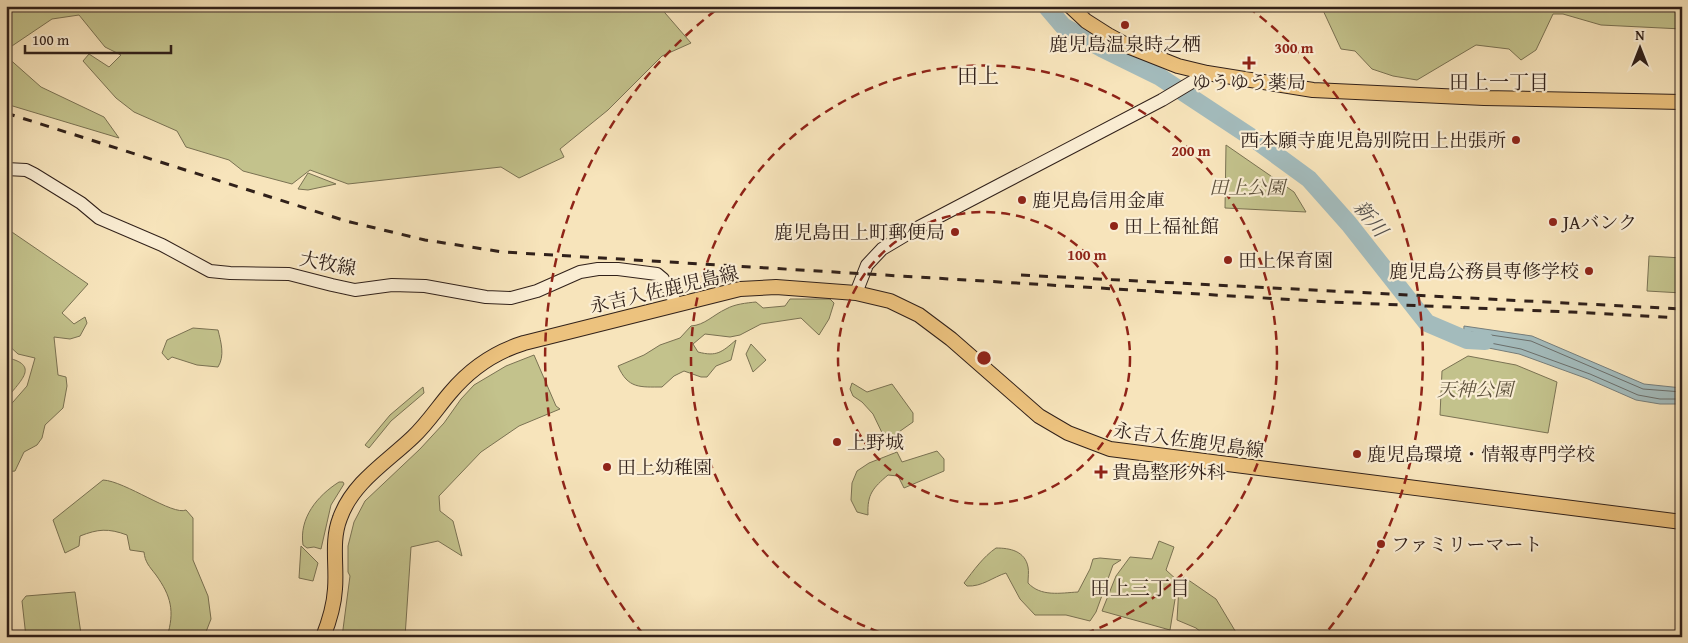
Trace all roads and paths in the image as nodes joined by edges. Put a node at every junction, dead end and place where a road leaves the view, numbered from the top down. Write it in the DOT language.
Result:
graph roads {
  1 [pos="1070,6"];
  2 [pos="1202,77"];
  3 [pos="1682,102"];
  4 [pos="6,169"];
  5 [pos="856,293"];
  6 [pos="676,304"];
  7 [pos="1682,522"];
  8 [pos="323,637"];
  1 -- 2 [label="main road"];
  2 -- 3 [label="main road"];
  2 -- 5 [label="street"];
  4 -- 6 [label="street, 大牧線"];
  5 -- 6 [label="main road, 永吉入佐鹿児島線"];
  5 -- 7 [label="main road, 永吉入佐鹿児島線"];
  6 -- 8 [label="main road, 永吉入佐鹿児島線"];
}
